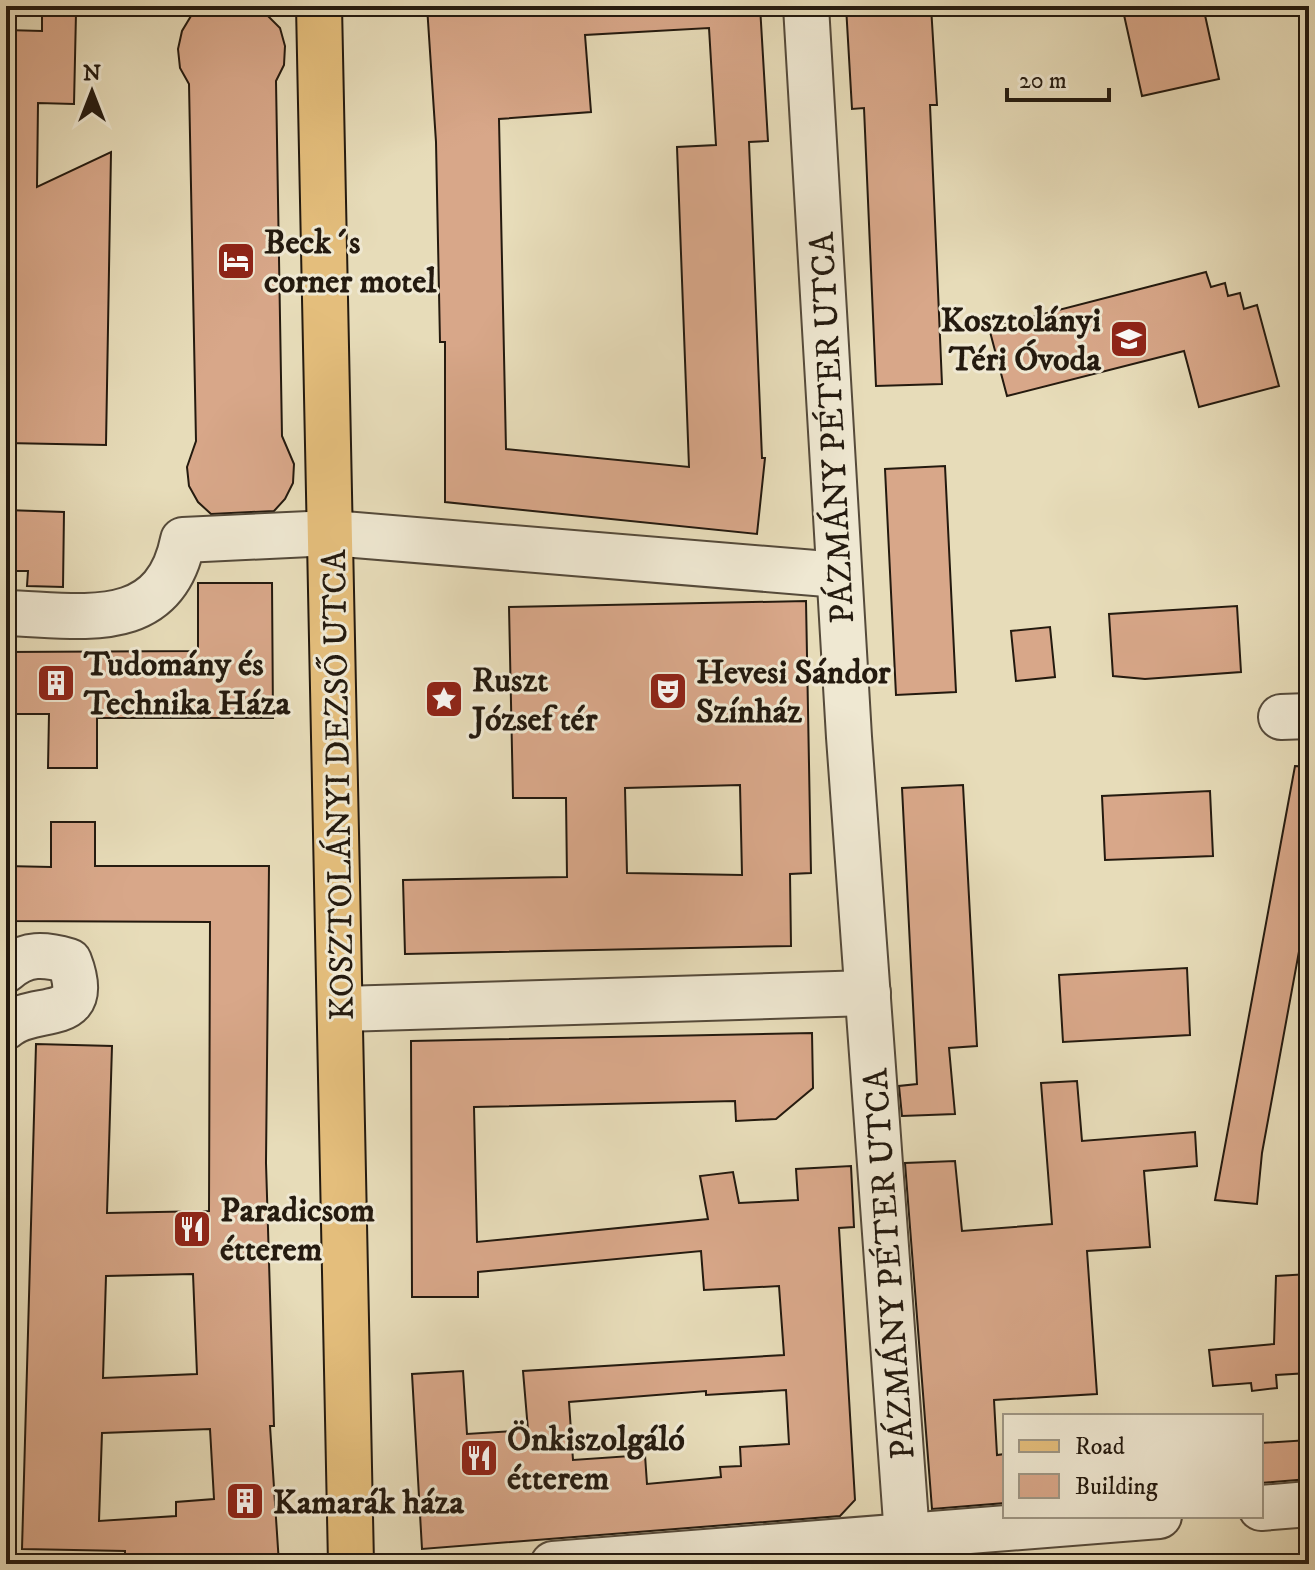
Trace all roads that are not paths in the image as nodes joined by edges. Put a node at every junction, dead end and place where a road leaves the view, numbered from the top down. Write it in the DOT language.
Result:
graph roads {
  1 [pos="319,6"];
  2 [pos="806,6"];
  3 [pos="331,533"];
  4 [pos="839,575"];
  5 [pos="6,613"];
  6 [pos="6,970"];
  7 [pos="868,993"];
  8 [pos="342,1009"];
  9 [pos="6,1027"];
  10 [pos="1309,1504"];
  11 [pos="1263,1508"];
  12 [pos="1134,1518"];
  13 [pos="907,1536"];
  14 [pos="351,1564"];
  15 [pos="553,1564"];
  1 -- 3 [label="main road, KOSZTOLÁNYI DEZSŐ UTCA"];
  2 -- 4 [label="street, PÁZMÁNY PÉTER UTCA"];
  3 -- 4 [label="street"];
  3 -- 5 [label="street"];
  3 -- 8 [label="main road, KOSZTOLÁNYI DEZSŐ UTCA"];
  4 -- 7 [label="street, PÁZMÁNY PÉTER UTCA"];
  6 -- 9 [label="street"];
  7 -- 8 [label="street"];
  7 -- 13 [label="street, PÁZMÁNY PÉTER UTCA"];
  8 -- 14 [label="main road, KOSZTOLÁNYI DEZSŐ UTCA"];
  10 -- 11 [label="street"];
  12 -- 13 [label="street"];
  13 -- 15 [label="street"];
}
